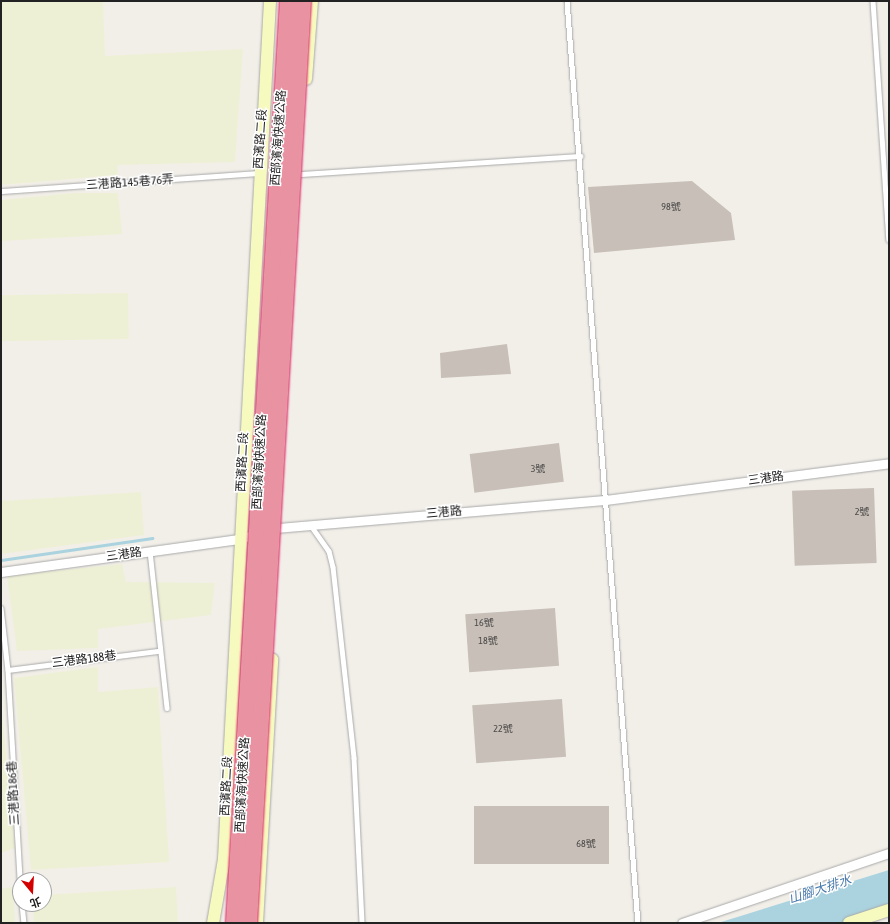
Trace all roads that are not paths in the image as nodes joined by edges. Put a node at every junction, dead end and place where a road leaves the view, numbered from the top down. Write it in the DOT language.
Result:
graph roads {
  1 [pos="270,1"];
  2 [pos="288,1"];
  3 [pos="303,1"];
  4 [pos="312,1"];
  5 [pos="567,1"];
  6 [pos="873,1"];
  7 [pos="580,156"];
  8 [pos="259,173"];
  9 [pos="300,174"];
  10 [pos="1,191"];
  11 [pos="889,239"];
  12 [pos="889,463"];
  13 [pos="606,500"];
  14 [pos="312,527"];
  15 [pos="277,528"];
  16 [pos="239,539"];
  17 [pos="150,551"];
  18 [pos="1,572"];
  19 [pos="1,608"];
  20 [pos="159,651"];
  21 [pos="8,670"];
  22 [pos="167,708"];
  23 [pos="889,853"];
  24 [pos="19,872"];
  25 [pos="889,910"];
  26 [pos="23,912"];
  27 [pos="24,923"];
  28 [pos="213,923"];
  29 [pos="234,923"];
  30 [pos="249,923"];
  31 [pos="257,923"];
  32 [pos="362,923"];
  33 [pos="638,923"];
  34 [pos="682,923"];
  35 [pos="849,923"];
  1 -- 8 [label="street, 西濱路二段"];
  2 -- 29 [label="highway, 西部濱海快速公路, bridge"];
  3 -- 30 [label="highway, 西部濱海快速公路, bridge"];
  4 -- 9 [label="street"];
  5 -- 7 [label="lane"];
  6 -- 11 [label="lane"];
  7 -- 9 [label="lane"];
  7 -- 13 [label="lane"];
  8 -- 9 [label="street"];
  8 -- 10 [label="lane, 三港路145巷76弄"];
  8 -- 16 [label="street, 西濱路二段"];
  9 -- 15 [label="street"];
  12 -- 13 [label="street, 三港路"];
  13 -- 14 [label="street, 三港路"];
  13 -- 33 [label="lane"];
  14 -- 15 [label="street, 三港路"];
  14 -- 32 [label="lane"];
  15 -- 16 [label="street, 三港路"];
  15 -- 31 [label="street"];
  16 -- 17 [label="street, 三港路"];
  16 -- 28 [label="street, 西濱路二段"];
  17 -- 18 [label="street, 三港路"];
  17 -- 20 [label="lane"];
  19 -- 21 [label="lane, 三港路186巷"];
  20 -- 21 [label="lane, 三港路188巷"];
  20 -- 22 [label="lane"];
  21 -- 24 [label="lane, 三港路186巷"];
  23 -- 34 [label="street"];
  25 -- 35 [label="street"];
  26 -- 27 [label="lane"];
}
